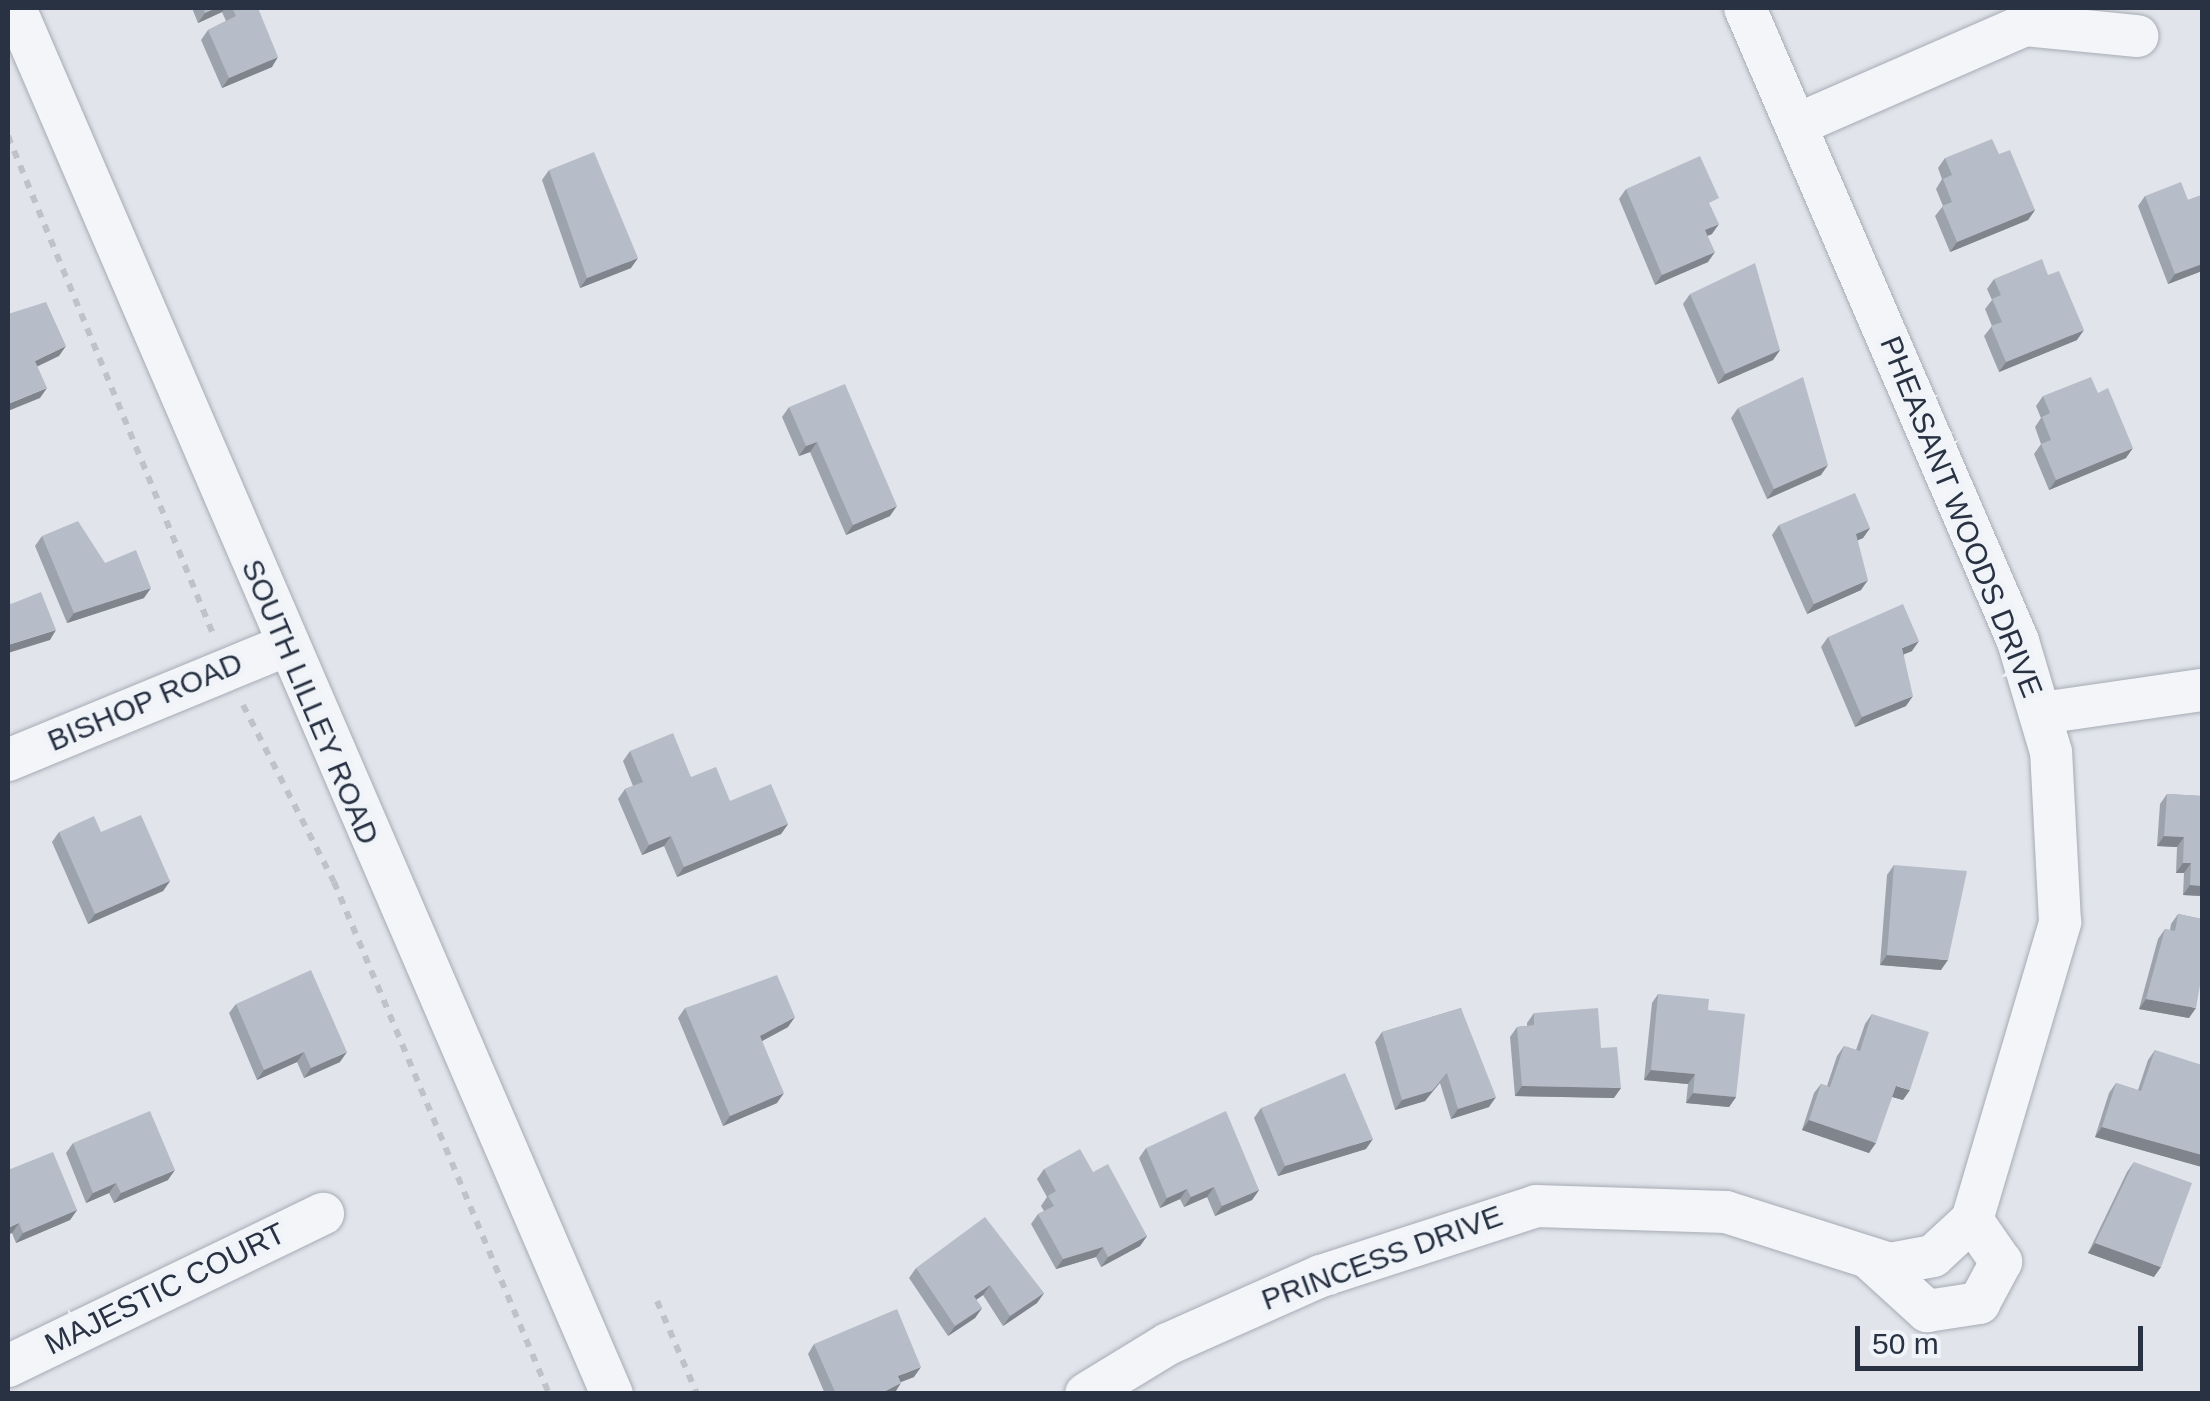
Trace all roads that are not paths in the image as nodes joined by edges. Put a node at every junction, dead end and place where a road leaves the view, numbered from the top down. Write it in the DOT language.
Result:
graph roads {
  1 [pos="16,8"];
  2 [pos="1746,8"];
  3 [pos="2137,36"];
  4 [pos="1796,125"];
  5 [pos="284,646"];
  6 [pos="2202,690"];
  7 [pos="2042,714"];
  8 [pos="8,760"];
  9 [pos="323,1214"];
  10 [pos="1958,1235"];
  11 [pos="1871,1260"];
  12 [pos="8,1366"];
  13 [pos="612,1394"];
  14 [pos="1086,1394"];
  1 -- 5 [label="street, SOUTH LILLEY ROAD"];
  2 -- 4 [label="street, PHEASANT WOODS DRIVE"];
  3 -- 4 [label="street"];
  4 -- 7 [label="street, PHEASANT WOODS DRIVE"];
  5 -- 8 [label="street, BISHOP ROAD"];
  5 -- 13 [label="street, SOUTH LILLEY ROAD"];
  6 -- 7 [label="street"];
  7 -- 10 [label="street, PHEASANT WOODS DRIVE"];
  9 -- 12 [label="street, MAJESTIC COURT"];
  10 -- 11 [label="street, PRINCESS DRIVE"];
  10 -- 11 [label="street, PRINCESS DRIVE"];
  11 -- 14 [label="street, PRINCESS DRIVE"];
}
